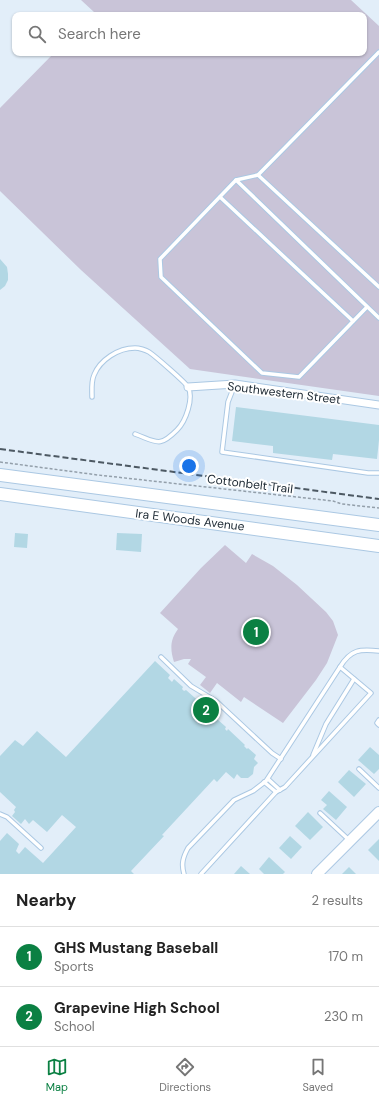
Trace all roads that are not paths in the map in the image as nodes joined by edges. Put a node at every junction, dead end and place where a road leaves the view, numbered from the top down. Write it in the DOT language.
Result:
graph roads {
  1 [pos="379,52"];
  2 [pos="258,175"];
  3 [pos="236,180"];
  4 [pos="220,197"];
  5 [pos="379,287"];
  6 [pos="367,307"];
  7 [pos="379,318"];
  8 [pos="353,321"];
  9 [pos="235,384"];
  10 [pos="188,387"];
  11 [pos="92,397"];
  12 [pos="379,405"];
  13 [pos="135,434"];
  14 [pos="379,473"];
  15 [pos="0,475"];
  16 [pos="0,494"];
  17 [pos="379,525"];
  18 [pos="377,547"];
  19 [pos="379,652"];
  20 [pos="160,657"];
  21 [pos="340,667"];
  22 [pos="354,679"];
  23 [pos="379,720"];
  24 [pos="379,725"];
  25 [pos="312,757"];
  26 [pos="281,759"];
  27 [pos="360,769"];
  28 [pos="268,779"];
  29 [pos="264,782"];
  30 [pos="379,788"];
  31 [pos="280,790"];
  32 [pos="276,792"];
  33 [pos="379,812"];
  34 [pos="320,813"];
  35 [pos="0,814"];
  36 [pos="350,841"];
  37 [pos="41,848"];
  38 [pos="184,874"];
  39 [pos="201,874"];
  40 [pos="317,874"];
  1 -- 2 [label="lane"];
  2 -- 3 [label="lane"];
  2 -- 5 [label="lane"];
  3 -- 4 [label="lane"];
  3 -- 6 [label="lane"];
  4 -- 8 [label="lane"];
  4 -- 8 [label="lane"];
  6 -- 7 [label="lane"];
  6 -- 8 [label="lane"];
  9 -- 10 [label="street, Southwestern Street"];
  9 -- 12 [label="street, Southwestern Street"];
  9 -- 14 [label="lane"];
  10 -- 11 [label="lane"];
  10 -- 13 [label="lane"];
  15 -- 17 [label="main road, Ira E Woods Avenue"];
  16 -- 18 [label="main road, Ira E Woods Avenue"];
  19 -- 21 [label="lane"];
  20 -- 26 [label="lane"];
  21 -- 22 [label="lane"];
  21 -- 26 [label="lane"];
  22 -- 25 [label="lane"];
  22 -- 25 [label="lane"];
  23 -- 24 [label="lane"];
  25 -- 31 [label="lane"];
  26 -- 28 [label="lane"];
  27 -- 30 [label="lane"];
  28 -- 29 [label="lane"];
  28 -- 31 [label="lane"];
  29 -- 32 [label="lane"];
  29 -- 38 [label="lane"];
  31 -- 32 [label="lane"];
  32 -- 39 [label="lane"];
  33 -- 36 [label="street"];
  34 -- 36 [label="lane"];
  35 -- 37 [label="lane"];
  36 -- 40 [label="street"];
}
